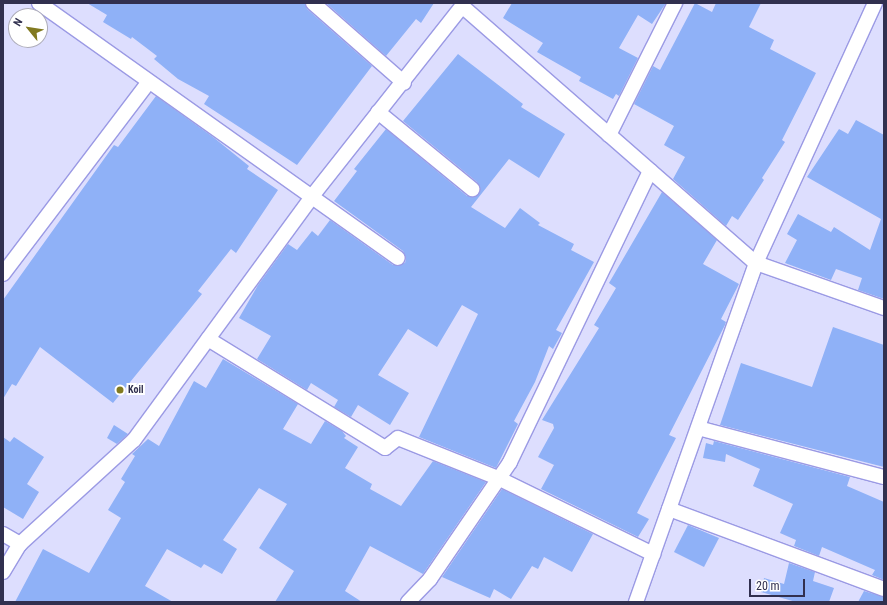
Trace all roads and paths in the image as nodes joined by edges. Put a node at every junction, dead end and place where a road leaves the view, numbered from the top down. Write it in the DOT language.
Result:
graph roads {
  1 [pos="39,3"];
  2 [pos="313,3"];
  3 [pos="675,3"];
  4 [pos="875,3"];
  5 [pos="463,5"];
  6 [pos="149,82"];
  7 [pos="404,82"];
  8 [pos="378,112"];
  9 [pos="609,135"];
  10 [pos="650,171"];
  11 [pos="472,190"];
  12 [pos="313,195"];
  13 [pos="398,258"];
  14 [pos="756,263"];
  15 [pos="3,274"];
  16 [pos="884,308"];
  17 [pos="208,339"];
  18 [pos="698,428"];
  19 [pos="884,477"];
  20 [pos="498,478"];
  21 [pos="669,510"];
  22 [pos="3,534"];
  23 [pos="20,544"];
  24 [pos="653,554"];
  25 [pos="3,572"];
  26 [pos="884,589"];
  27 [pos="408,602"];
  28 [pos="636,602"];
  1 -- 6 [label="street"];
  2 -- 7 [label="street"];
  3 -- 9 [label="street"];
  4 -- 14 [label="street"];
  5 -- 7 [label="street"];
  5 -- 9 [label="street"];
  6 -- 12 [label="street"];
  6 -- 15 [label="street"];
  7 -- 8 [label="street"];
  8 -- 11 [label="street"];
  8 -- 12 [label="street"];
  9 -- 10 [label="street"];
  10 -- 14 [label="street"];
  10 -- 20 [label="street"];
  12 -- 13 [label="street"];
  12 -- 17 [label="street"];
  14 -- 16 [label="street"];
  14 -- 18 [label="street"];
  17 -- 20 [label="street"];
  17 -- 23 [label="street"];
  18 -- 19 [label="street"];
  18 -- 21 [label="street"];
  20 -- 24 [label="street"];
  20 -- 27 [label="street"];
  21 -- 24 [label="street"];
  21 -- 26 [label="street"];
  22 -- 23 [label="street"];
  23 -- 25 [label="street"];
  24 -- 28 [label="street"];
}
